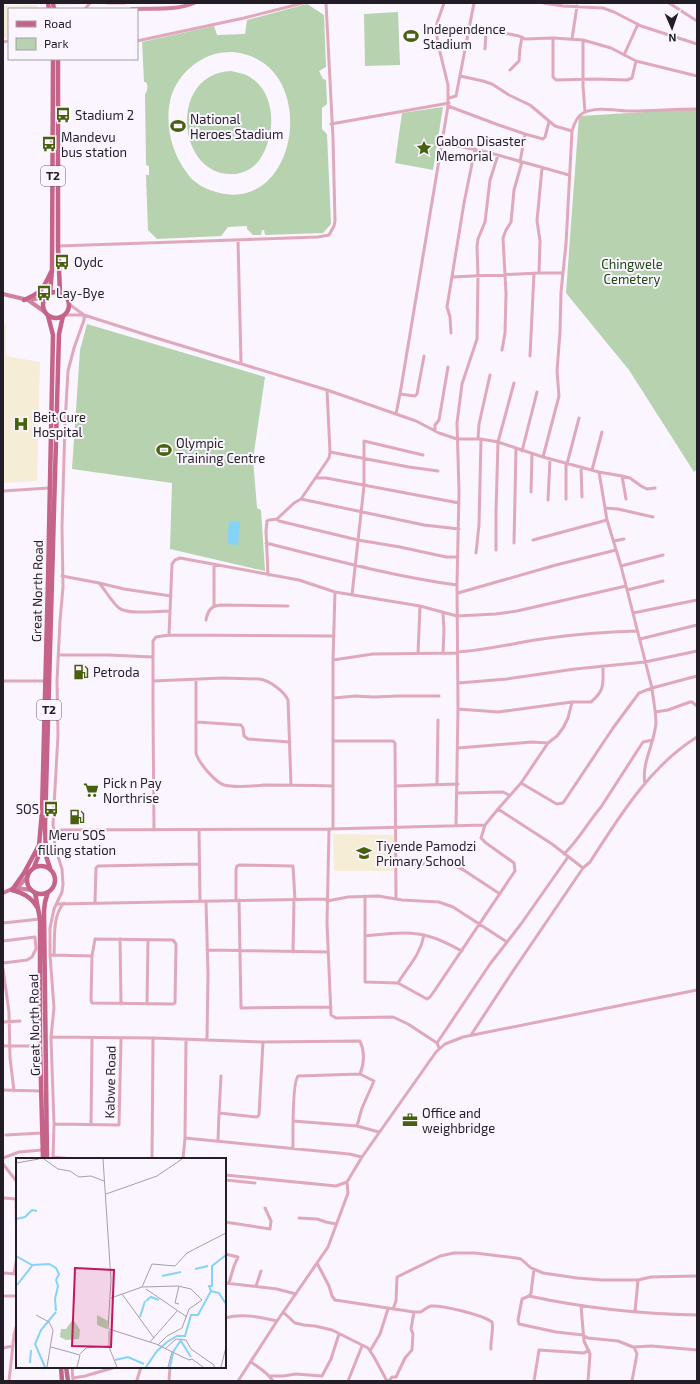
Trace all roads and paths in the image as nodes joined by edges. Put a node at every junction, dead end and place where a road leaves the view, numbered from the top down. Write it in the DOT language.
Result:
graph roads {
  1 [pos="107,3"];
  2 [pos="125,3"];
  3 [pos="194,3"];
  4 [pos="303,3"];
  5 [pos="326,3"];
  6 [pos="444,3"];
  7 [pos="474,3"];
  8 [pos="544,3"];
  9 [pos="669,3"];
  10 [pos="577,6"];
  11 [pos="138,9"];
  12 [pos="697,21"];
  13 [pos="638,24"];
  14 [pos="468,32"];
  15 [pos="486,33"];
  16 [pos="522,37"];
  17 [pos="553,38"];
  18 [pos="572,39"];
  19 [pos="583,40"];
  20 [pos="138,41"];
  21 [pos="697,44"];
  22 [pos="485,49"];
  23 [pos="624,55"];
  24 [pos="53,60"];
  25 [pos="58,60"];
  26 [pos="636,61"];
  27 [pos="510,70"];
  28 [pos="460,76"];
  29 [pos="697,76"];
  30 [pos="584,79"];
  31 [pos="449,98"];
  32 [pos="449,105"];
  33 [pos="697,109"];
  34 [pos="585,112"];
  35 [pos="549,122"];
  36 [pos="331,124"];
  37 [pos="572,131"];
  38 [pos="525,134"];
  39 [pos="443,144"];
  40 [pos="475,149"];
  41 [pos="498,155"];
  42 [pos="521,162"];
  43 [pos="542,168"];
  44 [pos="569,175"];
  45 [pos="238,240"];
  46 [pos="58,246"];
  47 [pos="52,270"];
  48 [pos="534,273"];
  49 [pos="539,273"];
  50 [pos="563,273"];
  51 [pos="506,275"];
  52 [pos="478,276"];
  53 [pos="452,278"];
  54 [pos="60,292"];
  55 [pos="50,293"];
  56 [pos="3,294"];
  57 [pos="46,297"];
  58 [pos="26,300"];
  59 [pos="69,304"];
  60 [pos="46,314"];
  61 [pos="84,315"];
  62 [pos="64,316"];
  63 [pos="451,333"];
  64 [pos="502,350"];
  65 [pos="424,356"];
  66 [pos="530,356"];
  67 [pos="241,363"];
  68 [pos="448,367"];
  69 [pos="490,375"];
  70 [pos="514,383"];
  71 [pos="327,390"];
  72 [pos="537,392"];
  73 [pos="400,394"];
  74 [pos="396,414"];
  75 [pos="579,418"];
  76 [pos="435,431"];
  77 [pos="602,432"];
  78 [pos="457,439"];
  79 [pos="480,439"];
  80 [pos="498,442"];
  81 [pos="516,449"];
  82 [pos="522,451"];
  83 [pos="330,452"];
  84 [pos="532,454"];
  85 [pos="423,455"];
  86 [pos="543,457"];
  87 [pos="363,458"];
  88 [pos="550,459"];
  89 [pos="567,463"];
  90 [pos="581,467"];
  91 [pos="438,470"];
  92 [pos="592,470"];
  93 [pos="599,472"];
  94 [pos="622,476"];
  95 [pos="316,478"];
  96 [pos="364,486"];
  97 [pos="50,488"];
  98 [pos="655,488"];
  99 [pos="3,491"];
  100 [pos="531,492"];
  101 [pos="582,497"];
  102 [pos="301,499"];
  103 [pos="566,499"];
  104 [pos="626,499"];
  105 [pos="548,500"];
  106 [pos="459,503"];
  107 [pos="605,508"];
  108 [pos="361,512"];
  109 [pos="653,517"];
  110 [pos="277,519"];
  111 [pos="607,520"];
  112 [pos="459,529"];
  113 [pos="624,539"];
  114 [pos="358,540"];
  115 [pos="533,540"];
  116 [pos="614,541"];
  117 [pos="266,543"];
  118 [pos="514,543"];
  119 [pos="496,550"];
  120 [pos="616,550"];
  121 [pos="476,553"];
  122 [pos="663,555"];
  123 [pos="458,556"];
  124 [pos="214,564"];
  125 [pos="355,566"];
  126 [pos="621,566"];
  127 [pos="268,575"];
  128 [pos="62,576"];
  129 [pos="663,581"];
  130 [pos="100,583"];
  131 [pos="457,585"];
  132 [pos="626,586"];
  133 [pos="627,590"];
  134 [pos="335,592"];
  135 [pos="458,593"];
  136 [pos="352,595"];
  137 [pos="171,596"];
  138 [pos="697,600"];
  139 [pos="214,606"];
  140 [pos="288,606"];
  141 [pos="420,606"];
  142 [pos="170,611"];
  143 [pos="443,612"];
  144 [pos="633,613"];
  145 [pos="457,616"];
  146 [pos="206,620"];
  147 [pos="697,625"];
  148 [pos="637,631"];
  149 [pos="169,635"];
  150 [pos="333,636"];
  151 [pos="640,639"];
  152 [pos="51,648"];
  153 [pos="59,648"];
  154 [pos="697,651"];
  155 [pos="418,653"];
  156 [pos="443,653"];
  157 [pos="458,653"];
  158 [pos="59,655"];
  159 [pos="153,657"];
  160 [pos="333,660"];
  161 [pos="645,662"];
  162 [pos="603,667"];
  163 [pos="697,676"];
  164 [pos="196,680"];
  165 [pos="3,681"];
  166 [pos="48,681"];
  167 [pos="153,681"];
  168 [pos="58,682"];
  169 [pos="458,683"];
  170 [pos="652,688"];
  171 [pos="439,696"];
  172 [pos="334,698"];
  173 [pos="572,702"];
  174 [pos="697,706"];
  175 [pos="458,709"];
  176 [pos="655,712"];
  177 [pos="438,720"];
  178 [pos="197,722"];
  179 [pos="697,737"];
  180 [pos="653,740"];
  181 [pos="332,741"];
  182 [pos="290,742"];
  183 [pos="548,743"];
  184 [pos="458,748"];
  185 [pos="521,782"];
  186 [pos="437,784"];
  187 [pos="458,784"];
  188 [pos="645,784"];
  189 [pos="291,785"];
  190 [pos="332,786"];
  191 [pos="395,786"];
  192 [pos="458,793"];
  193 [pos="510,795"];
  194 [pos="498,809"];
  195 [pos="456,825"];
  196 [pos="485,825"];
  197 [pos="396,826"];
  198 [pos="333,828"];
  199 [pos="154,829"];
  200 [pos="328,829"];
  201 [pos="54,830"];
  202 [pos="199,830"];
  203 [pos="39,845"];
  204 [pos="566,855"];
  205 [pos="200,864"];
  206 [pos="396,864"];
  207 [pos="34,867"];
  208 [pos="50,868"];
  209 [pos="583,868"];
  210 [pos="28,876"];
  211 [pos="13,889"];
  212 [pos="33,891"];
  213 [pos="48,892"];
  214 [pos="3,893"];
  215 [pos="500,894"];
  216 [pos="365,896"];
  217 [pos="396,899"];
  218 [pos="238,900"];
  219 [pos="294,900"];
  220 [pos="327,900"];
  221 [pos="200,901"];
  222 [pos="206,901"];
  223 [pos="95,902"];
  224 [pos="64,903"];
  225 [pos="56,904"];
  226 [pos="39,911"];
  227 [pos="40,919"];
  228 [pos="3,923"];
  229 [pos="480,925"];
  230 [pos="424,935"];
  231 [pos="365,936"];
  232 [pos="120,939"];
  233 [pos="148,940"];
  234 [pos="3,941"];
  235 [pos="507,942"];
  236 [pos="207,950"];
  237 [pos="241,951"];
  238 [pos="293,952"];
  239 [pos="328,952"];
  240 [pos="462,952"];
  241 [pos="50,955"];
  242 [pos="54,955"];
  243 [pos="92,956"];
  244 [pos="3,963"];
  245 [pos="3,969"];
  246 [pos="398,983"];
  247 [pos="697,990"];
  248 [pos="121,1004"];
  249 [pos="147,1004"];
  250 [pos="331,1007"];
  251 [pos="9,1021"];
  252 [pos="20,1021"];
  253 [pos="3,1022"];
  254 [pos="472,1035"];
  255 [pos="51,1037"];
  256 [pos="152,1038"];
  257 [pos="92,1039"];
  258 [pos="121,1039"];
  259 [pos="186,1040"];
  260 [pos="207,1040"];
  261 [pos="263,1042"];
  262 [pos="437,1043"];
  263 [pos="10,1045"];
  264 [pos="3,1046"];
  265 [pos="40,1046"];
  266 [pos="439,1048"];
  267 [pos="360,1074"];
  268 [pos="222,1076"];
  269 [pos="3,1090"];
  270 [pos="14,1090"];
  271 [pos="41,1091"];
  272 [pos="219,1113"];
  273 [pos="293,1121"];
  274 [pos="54,1124"];
  275 [pos="91,1125"];
  276 [pos="357,1126"];
  277 [pos="380,1132"];
  278 [pos="42,1133"];
  279 [pos="6,1135"];
  280 [pos="185,1138"];
  281 [pos="218,1141"];
  282 [pos="293,1148"];
  283 [pos="42,1150"];
  284 [pos="362,1157"];
  285 [pos="3,1158"];
  286 [pos="45,1158"];
  287 [pos="53,1158"];
  288 [pos="152,1158"];
  289 [pos="183,1158"];
  290 [pos="3,1164"];
  291 [pos="226,1175"];
  292 [pos="246,1177"];
  293 [pos="226,1180"];
  294 [pos="16,1181"];
  295 [pos="246,1182"];
  296 [pos="347,1182"];
  297 [pos="256,1183"];
  298 [pos="3,1198"];
  299 [pos="16,1199"];
  300 [pos="265,1208"];
  301 [pos="299,1218"];
  302 [pos="226,1222"];
  303 [pos="336,1224"];
  304 [pos="226,1254"];
  305 [pos="317,1263"];
  306 [pos="534,1269"];
  307 [pos="261,1271"];
  308 [pos="3,1273"];
  309 [pos="15,1274"];
  310 [pos="697,1276"];
  311 [pos="638,1280"];
  312 [pos="227,1283"];
  313 [pos="256,1286"];
  314 [pos="296,1294"];
  315 [pos="3,1296"];
  316 [pos="16,1296"];
  317 [pos="529,1296"];
  318 [pos="581,1306"];
  319 [pos="388,1309"];
  320 [pos="393,1309"];
  321 [pos="284,1312"];
  322 [pos="414,1312"];
  323 [pos="635,1312"];
  324 [pos="697,1315"];
  325 [pos="226,1318"];
  326 [pos="277,1321"];
  327 [pos="16,1330"];
  328 [pos="339,1334"];
  329 [pos="583,1335"];
  330 [pos="13,1346"];
  331 [pos="362,1346"];
  332 [pos="634,1347"];
  333 [pos="3,1348"];
  334 [pos="491,1349"];
  335 [pos="370,1350"];
  336 [pos="589,1350"];
  337 [pos="697,1350"];
  338 [pos="251,1362"];
  339 [pos="61,1368"];
  340 [pos="66,1368"];
  341 [pos="72,1368"];
  342 [pos="113,1368"];
  343 [pos="141,1368"];
  344 [pos="170,1368"];
  345 [pos="270,1376"];
  346 [pos="73,1379"];
  347 [pos="137,1380"];
  348 [pos="9,1381"];
  349 [pos="62,1381"];
  350 [pos="68,1381"];
  351 [pos="169,1381"];
  352 [pos="238,1381"];
  353 [pos="273,1381"];
  354 [pos="348,1381"];
  355 [pos="388,1381"];
  356 [pos="534,1381"];
  357 [pos="588,1381"];
  358 [pos="632,1381"];
  1 -- 2 [label="street"];
  3 -- 11 [label="street"];
  4 -- 20 [label="street"];
  5 -- 36 [label="street"];
  6 -- 31 [label="street"];
  7 -- 14 [label="street"];
  8 -- 10 [label="street"];
  9 -- 12 [label="street"];
  10 -- 13 [label="street"];
  10 -- 18 [label="street"];
  13 -- 21 [label="street"];
  13 -- 23 [label="street"];
  14 -- 15 [label="street"];
  14 -- 28 [label="street"];
  15 -- 16 [label="street"];
  15 -- 22 [label="street"];
  16 -- 17 [label="street"];
  16 -- 27 [label="street"];
  17 -- 18 [label="street"];
  17 -- 30 [label="street"];
  18 -- 19 [label="street"];
  19 -- 23 [label="street"];
  19 -- 30 [label="street"];
  23 -- 26 [label="street"];
  24 -- 47 [label="main road, T2"];
  25 -- 46 [label="main road, T2"];
  26 -- 29 [label="street"];
  26 -- 30 [label="street"];
  28 -- 31 [label="street"];
  28 -- 35 [label="street"];
  30 -- 34 [label="street"];
  31 -- 32 [label="street"];
  32 -- 36 [label="street"];
  32 -- 38 [label="street"];
  32 -- 39 [label="street"];
  33 -- 34 [label="street"];
  34 -- 37 [label="street"];
  35 -- 37 [label="street"];
  35 -- 38 [label="street"];
  36 -- 45 [label="street"];
  37 -- 44 [label="street"];
  38 -- 42 [label="street"];
  39 -- 40 [label="street"];
  39 -- 73 [label="street"];
  40 -- 41 [label="street"];
  40 -- 53 [label="street"];
  41 -- 42 [label="street"];
  41 -- 52 [label="street"];
  42 -- 43 [label="street"];
  42 -- 51 [label="street"];
  43 -- 44 [label="street"];
  43 -- 49 [label="street"];
  44 -- 50 [label="street"];
  45 -- 46 [label="street"];
  45 -- 67 [label="street"];
  46 -- 54 [label="main road, T2"];
  47 -- 55 [label="main road, T2"];
  47 -- 58 [label="main road"];
  48 -- 49 [label="street"];
  48 -- 51 [label="street"];
  48 -- 66 [label="street"];
  49 -- 50 [label="street"];
  50 -- 86 [label="street"];
  51 -- 52 [label="street"];
  51 -- 64 [label="street"];
  52 -- 53 [label="street"];
  52 -- 78 [label="street"];
  53 -- 63 [label="street"];
  54 -- 55 [label="main road"];
  54 -- 59 [label="main road"];
  55 -- 57 [label="main road"];
  56 -- 58 [label="street"];
  57 -- 58 [label="street"];
  57 -- 60 [label="main road, T2"];
  58 -- 60 [label="street"];
  59 -- 61 [label="street"];
  59 -- 62 [label="main road, T2"];
  60 -- 62 [label="main road"];
  60 -- 97 [label="main road, Great North Road / T2"];
  61 -- 62 [label="street"];
  61 -- 67 [label="street"];
  61 -- 128 [label="street"];
  62 -- 152 [label="main road, Great North Road / T2"];
  65 -- 73 [label="street"];
  67 -- 71 [label="street"];
  68 -- 76 [label="street"];
  69 -- 79 [label="street"];
  70 -- 80 [label="street"];
  71 -- 74 [label="street"];
  71 -- 83 [label="street"];
  72 -- 82 [label="street"];
  73 -- 74 [label="street"];
  74 -- 76 [label="street"];
  75 -- 89 [label="street"];
  76 -- 78 [label="street"];
  77 -- 92 [label="street"];
  78 -- 79 [label="street"];
  78 -- 106 [label="street"];
  79 -- 80 [label="street"];
  79 -- 121 [label="street"];
  80 -- 81 [label="street"];
  80 -- 119 [label="street"];
  81 -- 82 [label="street"];
  81 -- 118 [label="street"];
  82 -- 84 [label="street"];
  83 -- 87 [label="street"];
  83 -- 95 [label="street"];
  84 -- 86 [label="street"];
  84 -- 100 [label="street"];
  85 -- 87 [label="street"];
  86 -- 88 [label="street"];
  87 -- 91 [label="street"];
  87 -- 96 [label="street"];
  88 -- 89 [label="street"];
  88 -- 105 [label="street"];
  89 -- 90 [label="street"];
  89 -- 103 [label="street"];
  90 -- 92 [label="street"];
  90 -- 101 [label="street"];
  92 -- 93 [label="street"];
  93 -- 94 [label="street"];
  93 -- 107 [label="street"];
  94 -- 98 [label="street"];
  94 -- 104 [label="street"];
  95 -- 96 [label="street"];
  95 -- 102 [label="street"];
  96 -- 106 [label="street"];
  96 -- 108 [label="street"];
  97 -- 99 [label="street"];
  97 -- 166 [label="main road, Great North Road / T2"];
  102 -- 108 [label="street"];
  102 -- 110 [label="street"];
  106 -- 112 [label="street"];
  107 -- 109 [label="street"];
  107 -- 111 [label="street"];
  108 -- 112 [label="street"];
  108 -- 114 [label="street"];
  110 -- 114 [label="street"];
  110 -- 117 [label="street"];
  111 -- 115 [label="street"];
  111 -- 116 [label="street"];
  112 -- 123 [label="street"];
  113 -- 116 [label="street"];
  114 -- 123 [label="street"];
  114 -- 125 [label="street"];
  116 -- 120 [label="street"];
  117 -- 125 [label="street"];
  117 -- 127 [label="street"];
  120 -- 126 [label="street"];
  120 -- 135 [label="street"];
  122 -- 126 [label="street"];
  123 -- 131 [label="street"];
  124 -- 127 [label="street"];
  124 -- 137 [label="street"];
  124 -- 139 [label="street"];
  125 -- 131 [label="street"];
  125 -- 136 [label="street"];
  126 -- 132 [label="street"];
  127 -- 134 [label="street"];
  128 -- 130 [label="street"];
  128 -- 153 [label="street"];
  129 -- 133 [label="street"];
  130 -- 137 [label="street"];
  130 -- 142 [label="street"];
  131 -- 135 [label="street"];
  132 -- 133 [label="street"];
  132 -- 145 [label="street"];
  133 -- 144 [label="street"];
  134 -- 136 [label="street"];
  134 -- 150 [label="street"];
  135 -- 145 [label="street"];
  136 -- 141 [label="street"];
  137 -- 142 [label="street"];
  138 -- 144 [label="street"];
  139 -- 140 [label="street"];
  139 -- 146 [label="street"];
  141 -- 143 [label="street"];
  141 -- 155 [label="street"];
  142 -- 149 [label="street"];
  143 -- 145 [label="street"];
  143 -- 156 [label="street"];
  144 -- 148 [label="street"];
  145 -- 157 [label="street"];
  147 -- 151 [label="street"];
  148 -- 151 [label="street"];
  148 -- 157 [label="street"];
  149 -- 150 [label="street"];
  149 -- 159 [label="street"];
  150 -- 160 [label="street"];
  151 -- 161 [label="street"];
  152 -- 153 [label="street"];
  152 -- 166 [label="main road, Great North Road / T2"];
  153 -- 158 [label="street"];
  154 -- 161 [label="street"];
  155 -- 156 [label="street"];
  155 -- 160 [label="street"];
  156 -- 157 [label="street"];
  157 -- 169 [label="street"];
  158 -- 159 [label="street"];
  158 -- 168 [label="street"];
  159 -- 167 [label="street"];
  160 -- 172 [label="street"];
  161 -- 162 [label="street"];
  161 -- 170 [label="street"];
  162 -- 169 [label="street"];
  162 -- 173 [label="street"];
  163 -- 170 [label="street"];
  164 -- 167 [label="street"];
  164 -- 178 [label="street"];
  164 -- 182 [label="street"];
  165 -- 166 [label="street"];
  166 -- 168 [label="street"];
  166 -- 203 [label="main road, Great North Road / T2"];
  166 -- 208 [label="main road, Great North Road / T2"];
  167 -- 199 [label="street"];
  168 -- 201 [label="street"];
  169 -- 175 [label="street"];
  170 -- 176 [label="street"];
  170 -- 185 [label="street"];
  171 -- 172 [label="street"];
  172 -- 181 [label="street"];
  173 -- 175 [label="street"];
  173 -- 183 [label="street"];
  174 -- 176 [label="street"];
  175 -- 184 [label="street"];
  176 -- 180 [label="street"];
  177 -- 186 [label="street"];
  178 -- 182 [label="street"];
  178 -- 189 [label="street"];
  179 -- 188 [label="street"];
  180 -- 188 [label="street"];
  180 -- 204 [label="street"];
  181 -- 190 [label="street"];
  181 -- 191 [label="street"];
  182 -- 189 [label="street"];
  183 -- 184 [label="street"];
  183 -- 185 [label="street"];
  184 -- 187 [label="street"];
  185 -- 193 [label="street"];
  186 -- 187 [label="street"];
  186 -- 191 [label="street"];
  187 -- 192 [label="street"];
  188 -- 209 [label="street"];
  189 -- 190 [label="street"];
  190 -- 198 [label="street"];
  191 -- 197 [label="street"];
  192 -- 193 [label="street"];
  192 -- 195 [label="street"];
  193 -- 194 [label="street"];
  194 -- 196 [label="street"];
  194 -- 204 [label="street"];
  195 -- 196 [label="street"];
  195 -- 197 [label="street"];
  196 -- 215 [label="street"];
  197 -- 198 [label="street"];
  197 -- 206 [label="street"];
  198 -- 200 [label="street"];
  199 -- 201 [label="street"];
  199 -- 202 [label="street"];
  200 -- 202 [label="street"];
  200 -- 220 [label="street"];
  201 -- 225 [label="street"];
  202 -- 205 [label="street"];
  203 -- 207 [label="main road, Great North Road / T2"];
  203 -- 211 [label="main road"];
  204 -- 209 [label="street"];
  204 -- 235 [label="street"];
  205 -- 221 [label="street"];
  205 -- 223 [label="street"];
  206 -- 215 [label="street"];
  206 -- 217 [label="street"];
  207 -- 208 [label="main road"];
  207 -- 210 [label="main road, T2"];
  208 -- 213 [label="main road, T2"];
  209 -- 254 [label="street"];
  210 -- 211 [label="street"];
  210 -- 212 [label="main road"];
  211 -- 212 [label="street"];
  211 -- 214 [label="street"];
  211 -- 226 [label="main road"];
  212 -- 213 [label="main road"];
  212 -- 226 [label="main road, Great North Road"];
  213 -- 286 [label="main road, Great North Road / T2"];
  215 -- 229 [label="street"];
  216 -- 217 [label="street"];
  216 -- 220 [label="street"];
  216 -- 231 [label="street"];
  217 -- 229 [label="street"];
  218 -- 219 [label="street"];
  218 -- 219 [label="street"];
  218 -- 222 [label="street"];
  218 -- 237 [label="street"];
  219 -- 220 [label="street"];
  219 -- 238 [label="street"];
  220 -- 239 [label="street"];
  221 -- 222 [label="street"];
  221 -- 223 [label="street"];
  222 -- 236 [label="street"];
  223 -- 224 [label="street"];
  224 -- 225 [label="street"];
  224 -- 242 [label="street"];
  225 -- 241 [label="street"];
  226 -- 227 [label="main road, Great North Road"];
  227 -- 228 [label="street"];
  227 -- 265 [label="main road, Great North Road"];
  229 -- 235 [label="street"];
  229 -- 240 [label="street"];
  230 -- 231 [label="street"];
  230 -- 240 [label="street"];
  230 -- 246 [label="street"];
  231 -- 246 [label="street"];
  232 -- 233 [label="street"];
  232 -- 243 [label="street"];
  232 -- 248 [label="street"];
  233 -- 249 [label="street"];
  233 -- 249 [label="street"];
  234 -- 244 [label="street"];
  235 -- 262 [label="street"];
  236 -- 237 [label="street"];
  236 -- 260 [label="street"];
  237 -- 238 [label="street"];
  237 -- 250 [label="street"];
  238 -- 239 [label="street"];
  239 -- 250 [label="street"];
  240 -- 246 [label="street"];
  241 -- 242 [label="street"];
  241 -- 255 [label="street"];
  242 -- 243 [label="street"];
  243 -- 248 [label="street"];
  245 -- 251 [label="street"];
  247 -- 254 [label="street"];
  248 -- 249 [label="street"];
  250 -- 262 [label="street"];
  251 -- 252 [label="street"];
  251 -- 253 [label="street"];
  251 -- 263 [label="street"];
  254 -- 266 [label="street"];
  255 -- 257 [label="street"];
  255 -- 274 [label="street"];
  256 -- 258 [label="street"];
  256 -- 259 [label="street"];
  256 -- 288 [label="street"];
  257 -- 258 [label="street"];
  257 -- 275 [label="street"];
  258 -- 275 [label="street, Kabwe Road"];
  259 -- 260 [label="street"];
  259 -- 280 [label="street"];
  260 -- 261 [label="street"];
  261 -- 267 [label="street"];
  261 -- 272 [label="street"];
  262 -- 266 [label="street"];
  263 -- 264 [label="street"];
  263 -- 265 [label="street"];
  263 -- 270 [label="street"];
  265 -- 271 [label="main road, Great North Road"];
  266 -- 277 [label="street"];
  267 -- 273 [label="street"];
  267 -- 276 [label="street"];
  268 -- 272 [label="street"];
  269 -- 270 [label="street"];
  270 -- 271 [label="street"];
  271 -- 278 [label="main road, Great North Road"];
  272 -- 281 [label="street"];
  273 -- 276 [label="street"];
  273 -- 282 [label="street"];
  274 -- 275 [label="street"];
  274 -- 287 [label="street"];
  276 -- 277 [label="street"];
  277 -- 284 [label="street"];
  278 -- 279 [label="street"];
  278 -- 283 [label="main road, Great North Road"];
  280 -- 281 [label="street"];
  280 -- 289 [label="street"];
  281 -- 282 [label="street"];
  282 -- 284 [label="street"];
  283 -- 285 [label="street"];
  283 -- 286 [label="main road, Great North Road"];
  284 -- 296 [label="street"];
  286 -- 287 [label="street"];
  290 -- 294 [label="street"];
  291 -- 292 [label="street"];
  292 -- 295 [label="street"];
  292 -- 296 [label="street"];
  293 -- 295 [label="street"];
  295 -- 297 [label="street"];
  296 -- 303 [label="street"];
  298 -- 299 [label="street"];
  299 -- 309 [label="street"];
  300 -- 302 [label="street"];
  301 -- 303 [label="street"];
  303 -- 305 [label="street"];
  304 -- 312 [label="street"];
  305 -- 314 [label="street"];
  305 -- 319 [label="street"];
  306 -- 311 [label="street"];
  306 -- 317 [label="street"];
  306 -- 320 [label="street"];
  307 -- 313 [label="street"];
  308 -- 309 [label="street"];
  310 -- 311 [label="street"];
  311 -- 323 [label="street"];
  312 -- 313 [label="street"];
  313 -- 314 [label="street"];
  314 -- 321 [label="street"];
  315 -- 316 [label="street"];
  317 -- 318 [label="street"];
  317 -- 329 [label="street"];
  318 -- 323 [label="street"];
  318 -- 329 [label="street"];
  319 -- 320 [label="street"];
  319 -- 335 [label="street"];
  320 -- 322 [label="street"];
  321 -- 326 [label="street"];
  321 -- 328 [label="street"];
  322 -- 334 [label="street"];
  322 -- 355 [label="street"];
  323 -- 324 [label="street"];
  325 -- 326 [label="street"];
  326 -- 338 [label="street"];
  327 -- 330 [label="street"];
  328 -- 331 [label="street"];
  328 -- 345 [label="street"];
  329 -- 332 [label="street"];
  329 -- 336 [label="street"];
  330 -- 333 [label="street"];
  330 -- 348 [label="street"];
  331 -- 335 [label="street"];
  331 -- 354 [label="street"];
  332 -- 337 [label="street"];
  332 -- 358 [label="street"];
  335 -- 355 [label="street"];
  336 -- 356 [label="street"];
  336 -- 357 [label="street"];
  338 -- 345 [label="street"];
  338 -- 352 [label="street"];
  339 -- 349 [label="main road"];
  340 -- 341 [label="street"];
  340 -- 350 [label="main road"];
  341 -- 346 [label="street"];
  342 -- 346 [label="street"];
  343 -- 347 [label="street"];
  344 -- 351 [label="street"];
  345 -- 353 [label="street"];
}
